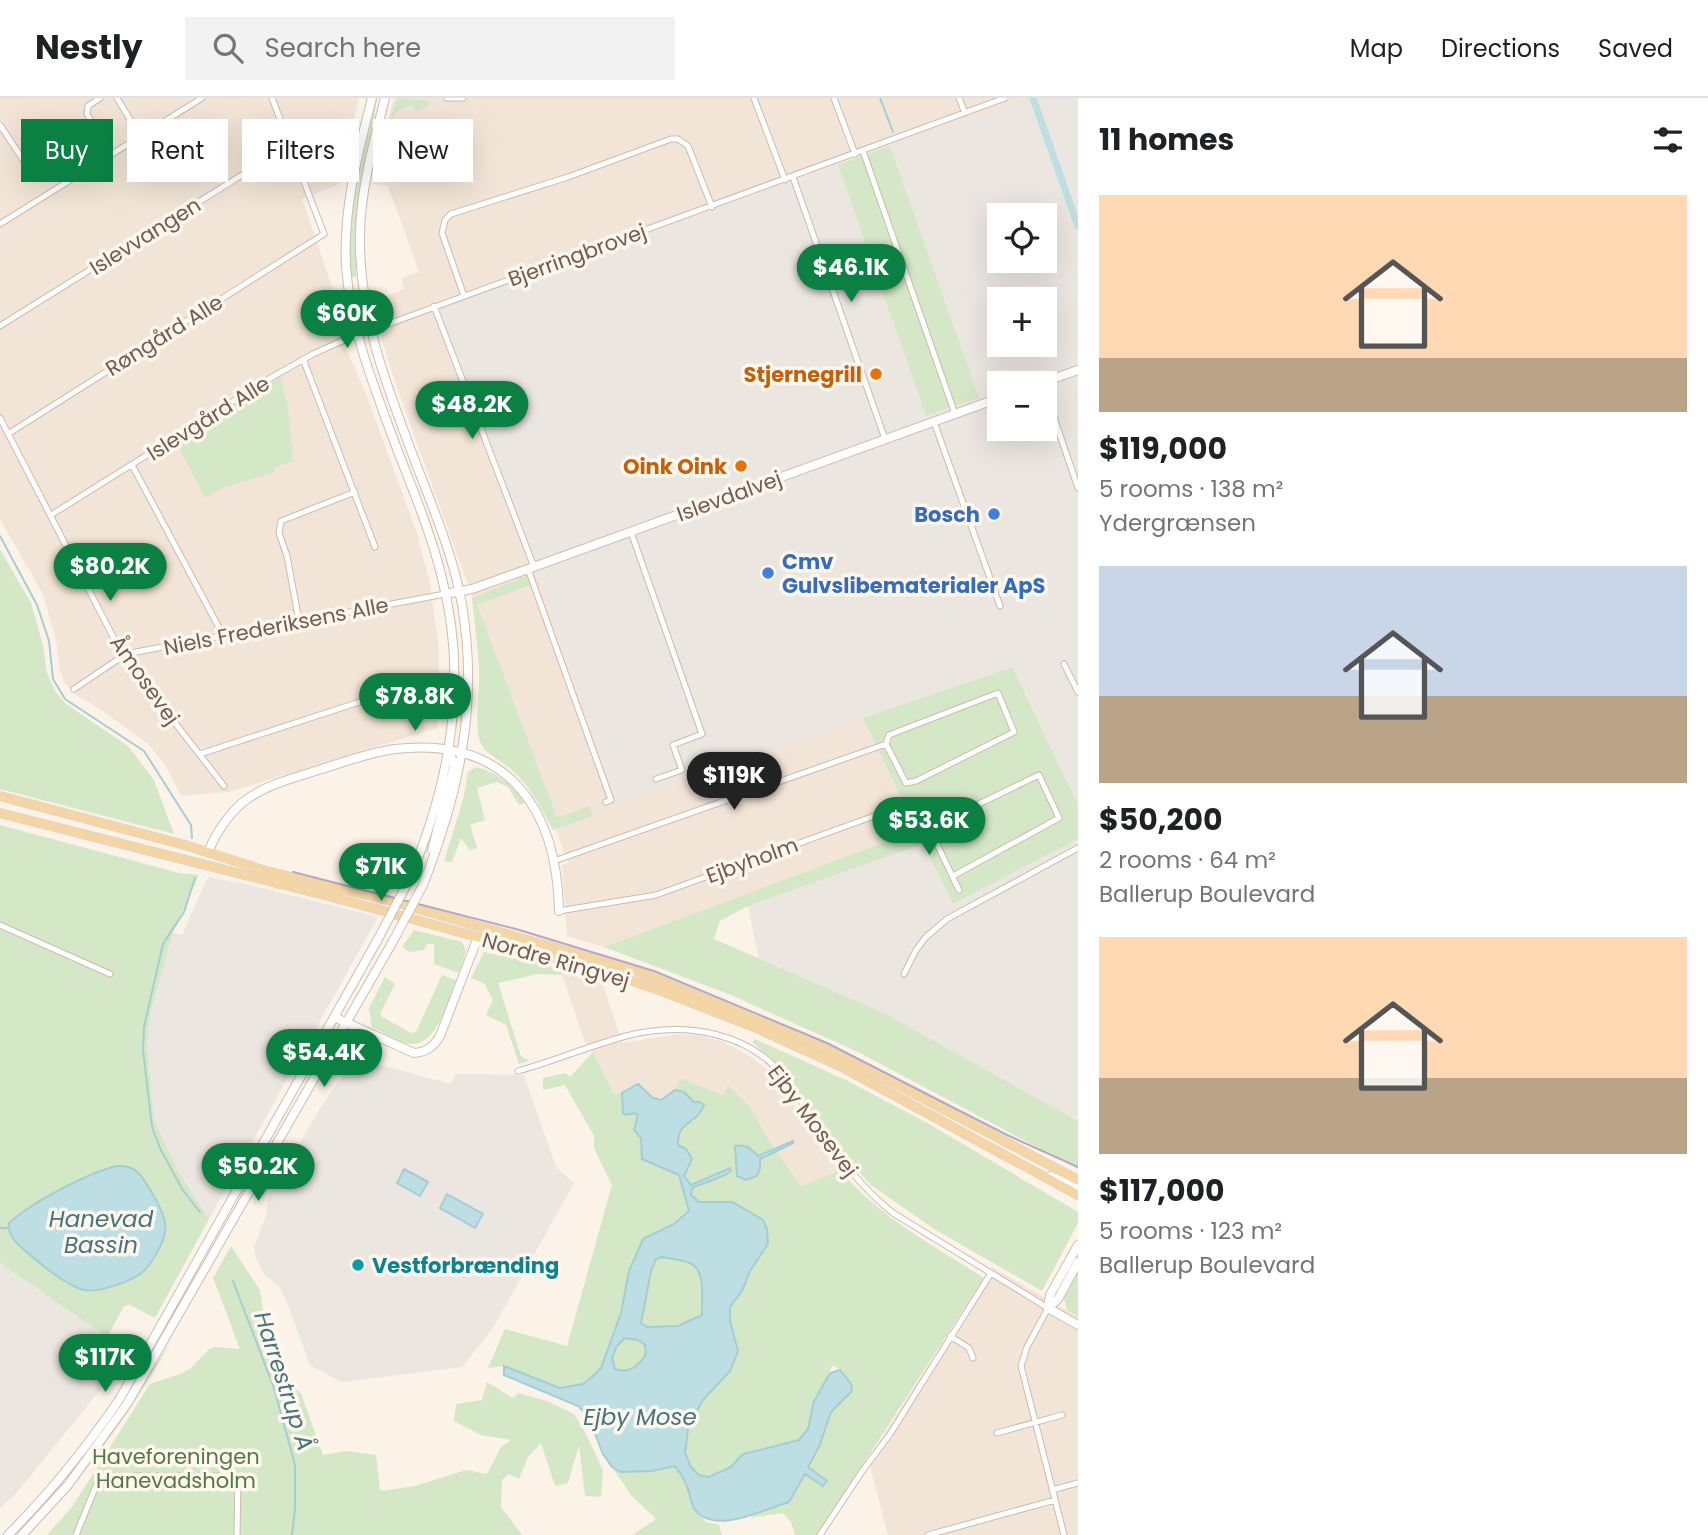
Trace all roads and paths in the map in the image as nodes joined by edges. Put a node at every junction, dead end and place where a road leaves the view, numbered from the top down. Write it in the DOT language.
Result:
graph roads {
  1 [pos="100,98"];
  2 [pos="117,98"];
  3 [pos="202,98"];
  4 [pos="272,98"];
  5 [pos="372,98"];
  6 [pos="386,98"];
  7 [pos="447,98"];
  8 [pos="463,98"];
  9 [pos="754,98"];
  10 [pos="834,98"];
  11 [pos="959,98"];
  12 [pos="1005,98"];
  13 [pos="965,113"];
  14 [pos="90,119"];
  15 [pos="130,119"];
  16 [pos="168,119"];
  17 [pos="280,119"];
  18 [pos="0,124"];
  19 [pos="863,151"];
  20 [pos="855,154"];
  21 [pos="21,156"];
  22 [pos="242,175"];
  23 [pos="793,177"];
  24 [pos="785,180"];
  25 [pos="67,182"];
  26 [pos="304,182"];
  27 [pos="712,207"];
  28 [pos="0,224"];
  29 [pos="464,296"];
  30 [pos="434,306"];
  31 [pos="0,326"];
  32 [pos="370,332"];
  33 [pos="358,337"];
  34 [pos="303,359"];
  35 [pos="1078,370"];
  36 [pos="1057,378"];
  37 [pos="987,402"];
  38 [pos="955,414"];
  39 [pos="0,418"];
  40 [pos="934,422"];
  41 [pos="1057,426"];
  42 [pos="8,434"];
  43 [pos="885,439"];
  44 [pos="132,465"];
  45 [pos="1078,488"];
  46 [pos="355,492"];
  47 [pos="51,515"];
  48 [pos="631,532"];
  49 [pos="375,547"];
  50 [pos="531,568"];
  51 [pos="459,591"];
  52 [pos="445,594"];
  53 [pos="1000,606"];
  54 [pos="299,621"];
  55 [pos="223,635"];
  56 [pos="124,656"];
  57 [pos="1064,664"];
  58 [pos="454,666"];
  59 [pos="436,677"];
  60 [pos="74,689"];
  61 [pos="1078,692"];
  62 [pos="886,744"];
  63 [pos="449,751"];
  64 [pos="462,753"];
  65 [pos="200,754"];
  66 [pos="656,779"];
  67 [pos="224,786"];
  68 [pos="0,796"];
  69 [pos="606,802"];
  70 [pos="0,813"];
  71 [pos="929,828"];
  72 [pos="1078,848"];
  73 [pos="208,852"];
  74 [pos="554,862"];
  75 [pos="429,870"];
  76 [pos="953,876"];
  77 [pos="959,890"];
  78 [pos="559,911"];
  79 [pos="0,925"];
  80 [pos="478,937"];
  81 [pos="110,974"];
  82 [pos="904,974"];
  83 [pos="334,1017"];
  84 [pos="346,1023"];
  85 [pos="518,1071"];
  86 [pos="1019,1163"];
  87 [pos="1078,1180"];
  88 [pos="1078,1189"];
  89 [pos="1078,1195"];
  90 [pos="1078,1245"];
  91 [pos="1078,1262"];
  92 [pos="990,1273"];
  93 [pos="1048,1308"];
  94 [pos="1078,1325"];
  95 [pos="950,1336"];
  96 [pos="108,1342"];
  97 [pos="144,1355"];
  98 [pos="973,1358"];
  99 [pos="1062,1415"];
  100 [pos="1034,1423"];
  101 [pos="997,1433"];
  102 [pos="1078,1483"];
  103 [pos="1052,1490"];
  104 [pos="1055,1500"];
  105 [pos="8,1535"];
  106 [pos="22,1535"];
  107 [pos="76,1535"];
  108 [pos="237,1535"];
  109 [pos="820,1535"];
  110 [pos="928,1535"];
  111 [pos="1064,1535"];
  1 -- 14 [label="street"];
  2 -- 15 [label="street"];
  3 -- 16 [label="street"];
  4 -- 17 [label="street"];
  5 -- 33 [label="street"];
  6 -- 32 [label="street"];
  7 -- 8 [label="street"];
  9 -- 24 [label="street"];
  10 -- 20 [label="street"];
  11 -- 13 [label="street"];
  12 -- 13 [label="street, Bjerringbrovej"];
  13 -- 19 [label="street, Bjerringbrovej"];
  18 -- 21 [label="street"];
  19 -- 20 [label="street, Bjerringbrovej"];
  19 -- 38 [label="street"];
  20 -- 23 [label="street, Bjerringbrovej"];
  22 -- 31 [label="street, Islevvangen"];
  23 -- 24 [label="street, Bjerringbrovej"];
  23 -- 43 [label="street"];
  24 -- 27 [label="street, Bjerringbrovej"];
  25 -- 28 [label="street"];
  26 -- 42 [label="street, Røngård Alle"];
  27 -- 29 [label="street, Bjerringbrovej"];
  27 -- 29 [label="street"];
  29 -- 30 [label="street, Bjerringbrovej"];
  30 -- 32 [label="street, Bjerringbrovej"];
  30 -- 50 [label="street"];
  32 -- 33 [label="street, Islevgård Alle"];
  32 -- 51 [label="street"];
  33 -- 34 [label="street, Islevgård Alle"];
  33 -- 52 [label="street"];
  34 -- 44 [label="street, Islevgård Alle"];
  34 -- 46 [label="street"];
  35 -- 36 [label="street"];
  37 -- 38 [label="street, Islevdalvej"];
  38 -- 40 [label="street, Islevdalvej"];
  39 -- 42 [label="street, Åmosevej"];
  40 -- 43 [label="street, Islevdalvej"];
  40 -- 53 [label="street"];
  41 -- 45 [label="street"];
  42 -- 47 [label="street, Åmosevej"];
  43 -- 48 [label="street, Islevdalvej"];
  44 -- 47 [label="street, Islevgård Alle"];
  44 -- 55 [label="street"];
  46 -- 49 [label="street"];
  46 -- 54 [label="street"];
  47 -- 56 [label="street, Åmosevej"];
  48 -- 50 [label="street, Islevdalvej"];
  48 -- 66 [label="street"];
  50 -- 51 [label="street, Islevdalvej"];
  50 -- 69 [label="street"];
  51 -- 52 [label="street, Islevdalvej"];
  51 -- 64 [label="street"];
  52 -- 54 [label="street, Niels Frederiksens Alle"];
  52 -- 58 [label="street"];
  54 -- 55 [label="street, Niels Frederiksens Alle"];
  55 -- 56 [label="street, Niels Frederiksens Alle"];
  56 -- 60 [label="street, Niels Frederiksens Alle"];
  56 -- 65 [label="street, Åmosevej"];
  57 -- 61 [label="street"];
  58 -- 63 [label="street"];
  58 -- 64 [label="street"];
  59 -- 65 [label="street"];
  62 -- 62 [label="street"];
  62 -- 74 [label="street"];
  63 -- 64 [label="street"];
  63 -- 73 [label="street"];
  63 -- 75 [label="street"];
  63 -- 83 [label="street, bridge"];
  64 -- 74 [label="street"];
  64 -- 75 [label="street"];
  65 -- 67 [label="street, Åmosevej"];
  68 -- 73 [label="main road, Nordre Ringvej"];
  70 -- 80 [label="main road, Nordre Ringvej"];
  71 -- 76 [label="street, Ejbyholm"];
  71 -- 76 [label="street"];
  71 -- 78 [label="street, Ejbyholm"];
  72 -- 82 [label="street"];
  73 -- 87 [label="main road, Nordre Ringvej"];
  74 -- 78 [label="street"];
  75 -- 84 [label="street, bridge"];
  76 -- 77 [label="street, Ejbyholm"];
  79 -- 81 [label="street"];
  80 -- 84 [label="street"];
  80 -- 86 [label="main road, Nordre Ringvej"];
  83 -- 84 [label="street"];
  83 -- 97 [label="street"];
  84 -- 106 [label="street"];
  85 -- 92 [label="street, Ejby Mosevej"];
  86 -- 88 [label="street"];
  86 -- 89 [label="main road, Nordre Ringvej"];
  90 -- 93 [label="street"];
  91 -- 93 [label="street"];
  92 -- 93 [label="street, Ejby Mosevej"];
  92 -- 95 [label="street"];
  93 -- 94 [label="street, Ejby Mosevej"];
  93 -- 100 [label="street"];
  95 -- 98 [label="street"];
  95 -- 109 [label="street"];
  96 -- 97 [label="street"];
  97 -- 105 [label="street"];
  99 -- 100 [label="street"];
  100 -- 101 [label="street"];
  100 -- 103 [label="street"];
  102 -- 103 [label="street"];
  103 -- 104 [label="street"];
  104 -- 110 [label="street"];
  104 -- 111 [label="street"];
  107 -- 108 [label="street"];
}
